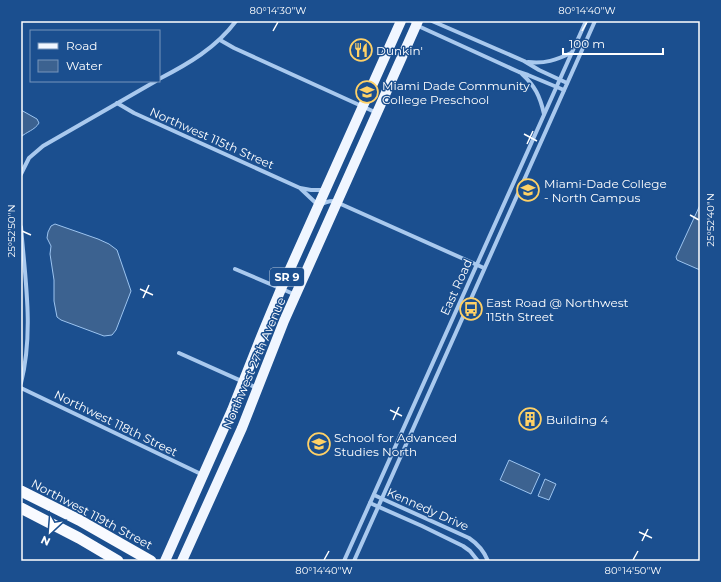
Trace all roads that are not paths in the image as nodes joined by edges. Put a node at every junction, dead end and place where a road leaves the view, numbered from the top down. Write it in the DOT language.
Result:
graph roads {
  1 [pos="236,21"];
  2 [pos="401,21"];
  3 [pos="432,21"];
  4 [pos="586,21"];
  5 [pos="595,21"];
  6 [pos="415,22"];
  7 [pos="220,40"];
  8 [pos="571,53"];
  9 [pos="524,62"];
  10 [pos="519,72"];
  11 [pos="160,78"];
  12 [pos="560,79"];
  13 [pos="154,82"];
  14 [pos="567,83"];
  15 [pos="556,87"];
  16 [pos="564,90"];
  17 [pos="117,103"];
  18 [pos="363,106"];
  19 [pos="377,113"];
  20 [pos="544,114"];
  21 [pos="21,174"];
  22 [pos="300,188"];
  23 [pos="326,190"];
  24 [pos="338,203"];
  25 [pos="319,206"];
  26 [pos="21,227"];
  27 [pos="477,265"];
  28 [pos="484,268"];
  29 [pos="235,269"];
  30 [pos="281,289"];
  31 [pos="296,296"];
  32 [pos="179,353"];
  33 [pos="243,382"];
  34 [pos="21,383"];
  35 [pos="21,388"];
  36 [pos="257,388"];
  37 [pos="203,476"];
  38 [pos="21,491"];
  39 [pos="374,495"];
  40 [pos="381,499"];
  41 [pos="370,503"];
  42 [pos="378,506"];
  43 [pos="21,508"];
  44 [pos="118,561"];
  45 [pos="151,561"];
  46 [pos="165,561"];
  47 [pos="182,561"];
  48 [pos="344,561"];
  49 [pos="354,561"];
  50 [pos="478,561"];
  51 [pos="488,561"];
  1 -- 7 [label="street"];
  2 -- 18 [label="main road, Northwest 27th Avenue / SR 9"];
  3 -- 9 [label="street"];
  4 -- 8 [label="street, East Road"];
  5 -- 14 [label="street, East Road"];
  6 -- 10 [label="street"];
  6 -- 19 [label="main road, Northwest 27th Avenue / SR 9"];
  7 -- 11 [label="street"];
  7 -- 18 [label="street"];
  8 -- 9 [label="street"];
  8 -- 12 [label="street, East Road"];
  9 -- 12 [label="street"];
  10 -- 15 [label="street"];
  10 -- 20 [label="street"];
  12 -- 14 [label="street"];
  12 -- 15 [label="street, East Road"];
  13 -- 17 [label="street"];
  14 -- 16 [label="street, East Road"];
  15 -- 16 [label="street"];
  15 -- 20 [label="street, East Road"];
  16 -- 28 [label="street, East Road"];
  17 -- 21 [label="street"];
  17 -- 22 [label="street, Northwest 115th Street"];
  18 -- 19 [label="street"];
  18 -- 23 [label="main road, Northwest 27th Avenue / SR 9"];
  19 -- 24 [label="main road, Northwest 27th Avenue / SR 9"];
  20 -- 27 [label="street, East Road"];
  22 -- 23 [label="street, Northwest 115th Street"];
  22 -- 25 [label="street, Northwest 115th Street"];
  23 -- 25 [label="main road, Northwest 27th Avenue / SR 9"];
  24 -- 25 [label="street"];
  24 -- 27 [label="street"];
  24 -- 31 [label="main road, Northwest 27th Avenue / SR 9"];
  25 -- 30 [label="main road, Northwest 27th Avenue / SR 9"];
  26 -- 34 [label="street"];
  27 -- 28 [label="street"];
  27 -- 39 [label="street, East Road"];
  28 -- 40 [label="street, East Road"];
  29 -- 30 [label="street"];
  30 -- 31 [label="street"];
  30 -- 33 [label="main road, Northwest 27th Avenue / SR 9"];
  31 -- 36 [label="main road, Northwest 27th Avenue / SR 9"];
  32 -- 33 [label="street"];
  33 -- 36 [label="street"];
  33 -- 37 [label="main road, Northwest 27th Avenue / SR 9"];
  35 -- 37 [label="street, Northwest 118th Street"];
  36 -- 47 [label="main road, Northwest 27th Avenue / SR 9"];
  37 -- 46 [label="main road, Northwest 27th Avenue / SR 9"];
  38 -- 45 [label="highway, Northwest 119th Street"];
  39 -- 40 [label="street, Kennedy Drive"];
  39 -- 41 [label="street, East Road"];
  40 -- 42 [label="street, East Road"];
  40 -- 51 [label="street, Kennedy Drive"];
  41 -- 42 [label="street, Kennedy Drive"];
  41 -- 48 [label="street, East Road"];
  42 -- 49 [label="street, East Road"];
  42 -- 50 [label="street, Kennedy Drive"];
  43 -- 44 [label="highway"];
}
